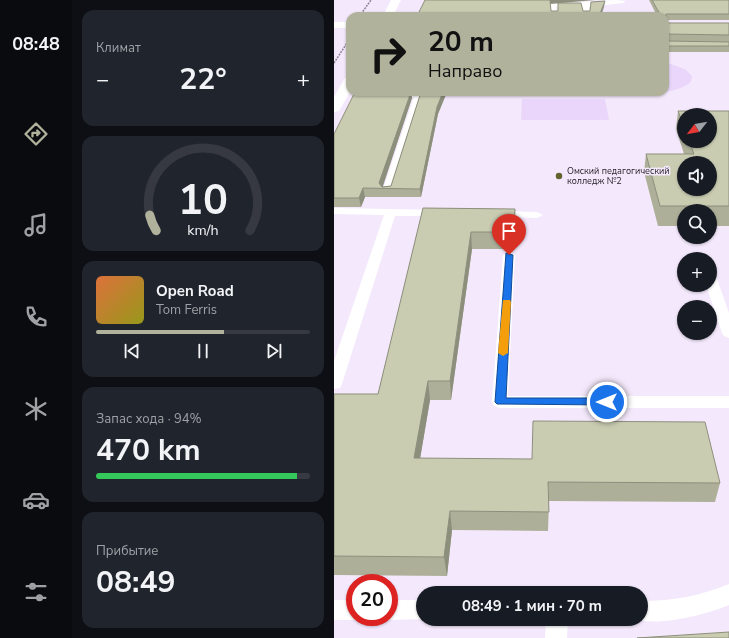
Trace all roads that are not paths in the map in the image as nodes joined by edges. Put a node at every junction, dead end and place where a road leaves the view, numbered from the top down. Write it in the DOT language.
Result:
graph roads {
  1 [pos="396,0"];
  2 [pos="622,0"];
  3 [pos="553,3"];
  4 [pos="585,5"];
  5 [pos="390,12"];
  6 [pos="586,12"];
  7 [pos="334,25"];
  8 [pos="346,25"];
  9 [pos="346,88"];
  10 [pos="342,95"];
  11 [pos="346,95"];
  12 [pos="418,96"];
  13 [pos="334,108"];
  14 [pos="387,192"];
  15 [pos="334,211"];
  16 [pos="391,211"];
  17 [pos="453,213"];
  18 [pos="483,214"];
  19 [pos="537,215"];
  20 [pos="509,255"];
  21 [pos="715,292"];
  22 [pos="729,333"];
  23 [pos="334,384"];
  24 [pos="729,402"];
  25 [pos="729,594"];
  26 [pos="334,610"];
  27 [pos="346,610"];
  28 [pos="398,610"];
  29 [pos="416,610"];
  30 [pos="648,611"];
  31 [pos="557,626"];
  32 [pos="556,638"];
  1 -- 5 [label="street"];
  2 -- 4 [label="lane"];
  3 -- 4 [label="lane"];
  4 -- 6 [label="lane"];
  7 -- 8 [label="street"];
  9 -- 10 [label="street"];
  10 -- 11 [label="lane"];
  10 -- 13 [label="street"];
  12 -- 14 [label="lane"];
  15 -- 16 [label="lane"];
  16 -- 17 [label="lane"];
  16 -- 23 [label="lane"];
  18 -- 19 [label="lane"];
  20 -- 24 [label="lane"];
  21 -- 22 [label="lane"];
  25 -- 30 [label="lane"];
  26 -- 27 [label="lane"];
  28 -- 29 [label="lane"];
  31 -- 32 [label="lane"];
}
